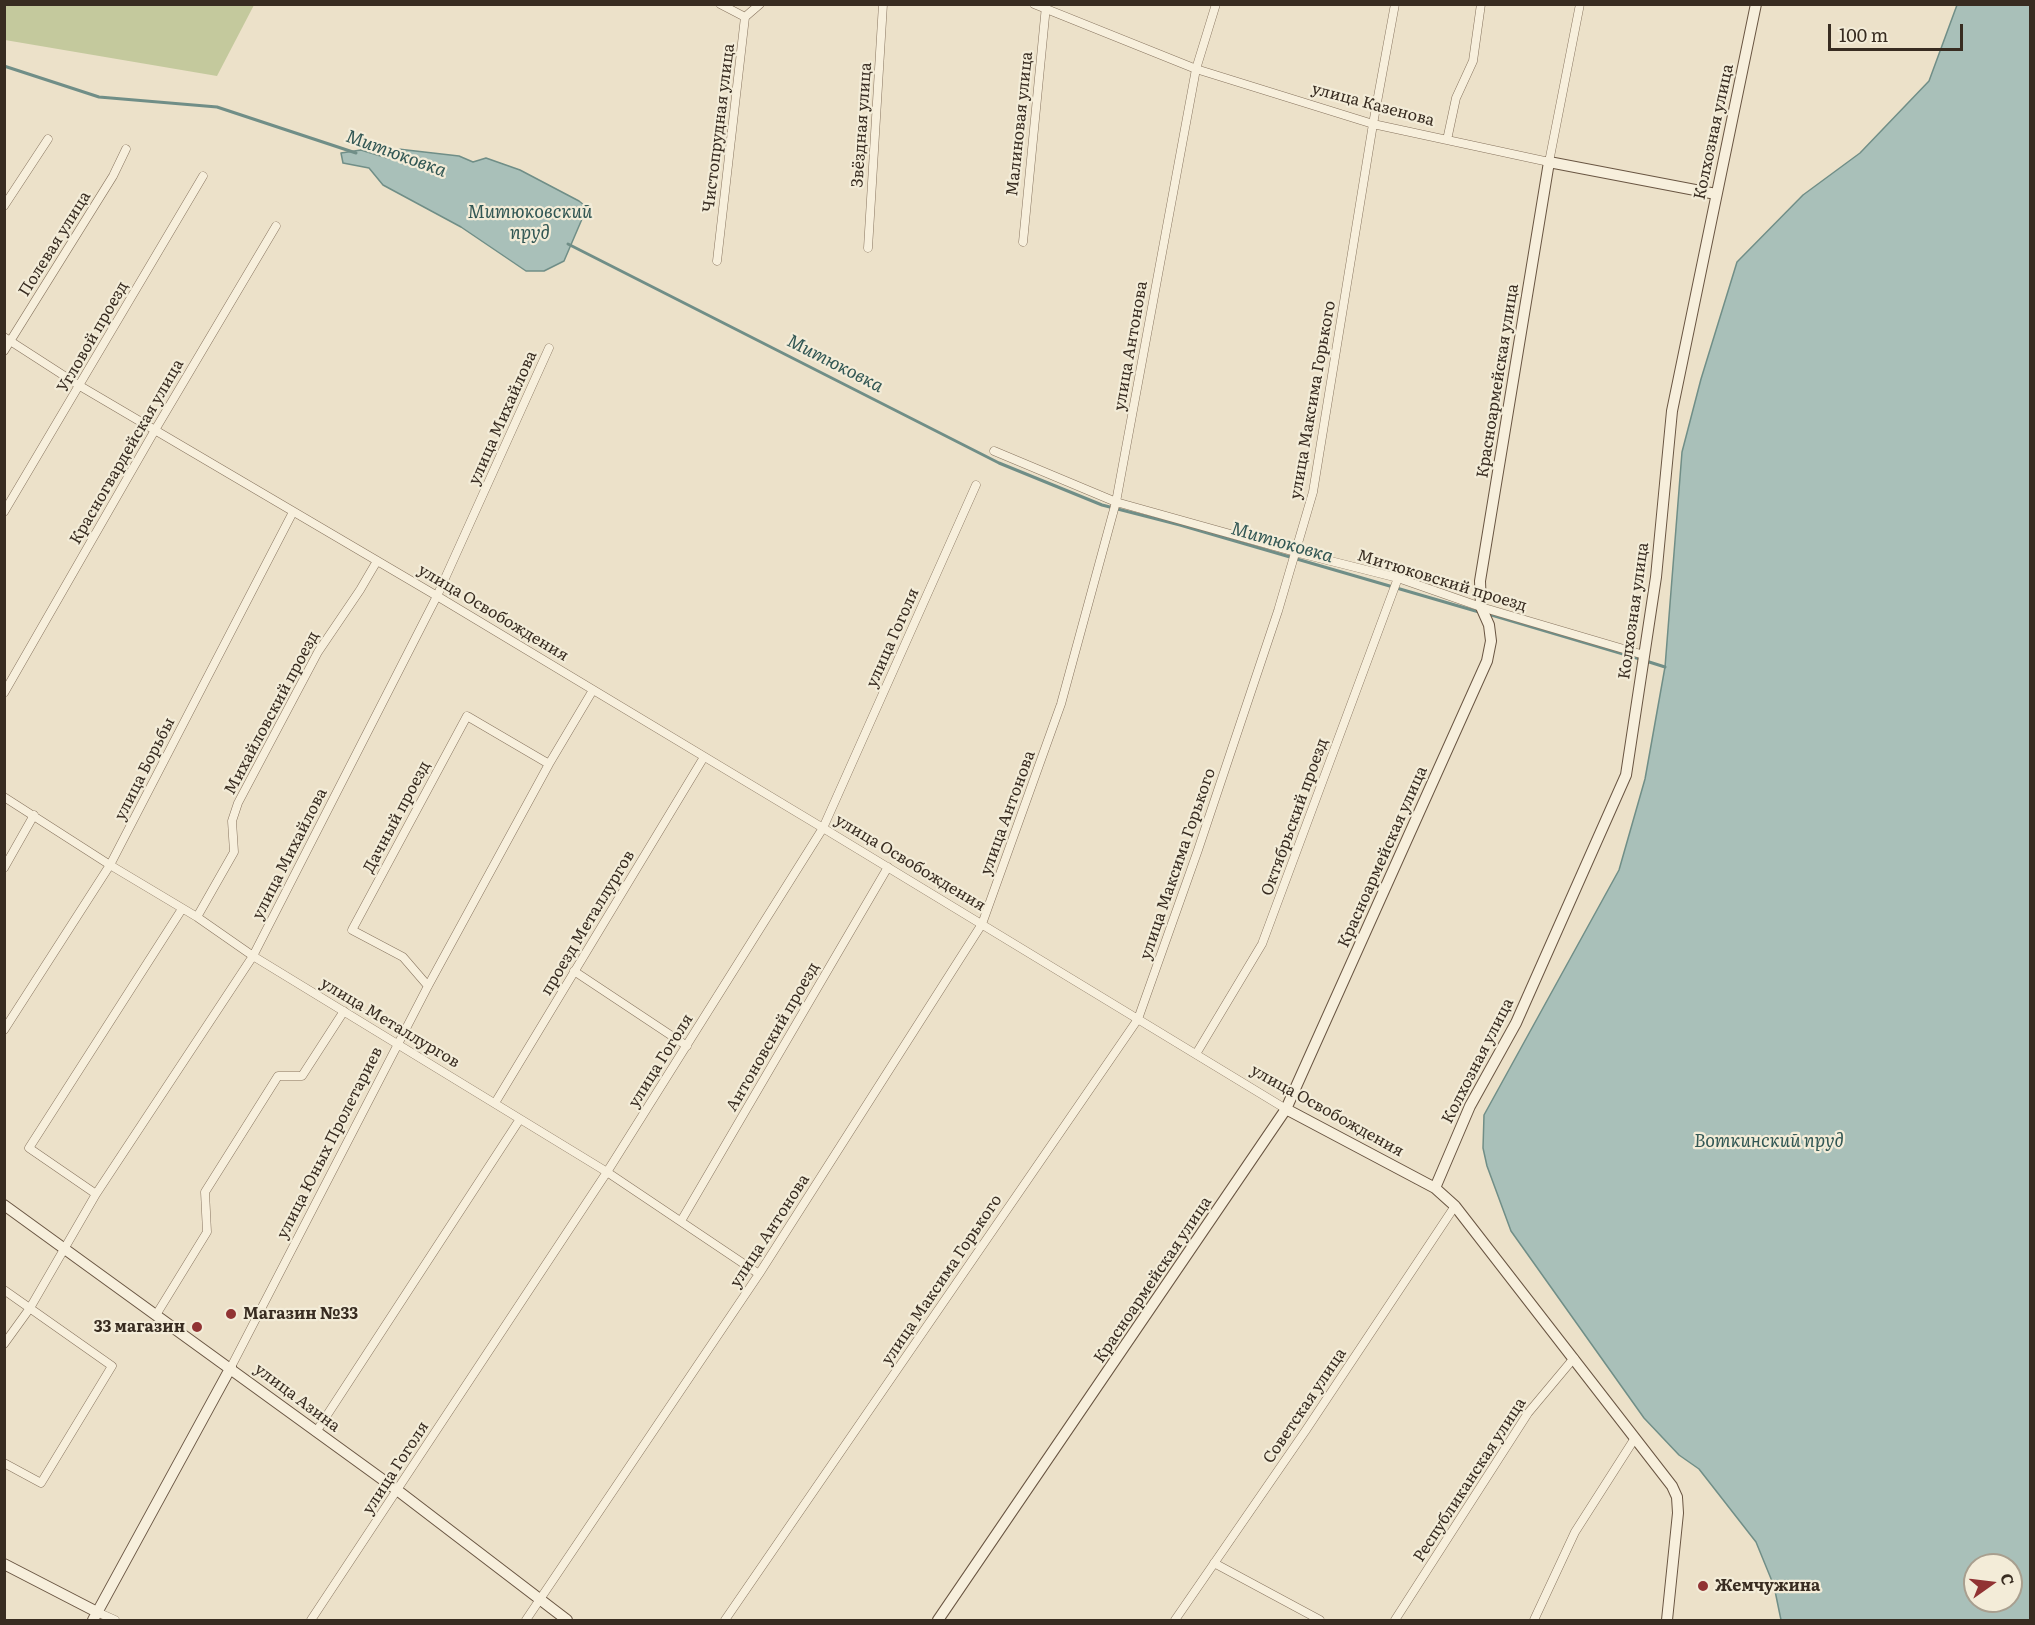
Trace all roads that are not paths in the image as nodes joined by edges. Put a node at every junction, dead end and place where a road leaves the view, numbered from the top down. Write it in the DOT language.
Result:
graph roads {
  1 [pos="720,4"];
  2 [pos="760,4"];
  3 [pos="883,4"];
  4 [pos="1035,4"];
  5 [pos="1216,4"];
  6 [pos="1395,4"];
  7 [pos="1481,4"];
  8 [pos="1580,4"];
  9 [pos="1756,4"];
  10 [pos="1046,7"];
  11 [pos="746,17"];
  12 [pos="1196,69"];
  13 [pos="1373,124"];
  14 [pos="48,139"];
  15 [pos="1447,140"];
  16 [pos="126,149"];
  17 [pos="1549,162"];
  18 [pos="203,176"];
  19 [pos="1716,194"];
  20 [pos="4,206"];
  21 [pos="276,226"];
  22 [pos="1023,242"];
  23 [pos="868,248"];
  24 [pos="717,261"];
  25 [pos="8,339"];
  26 [pos="549,348"];
  27 [pos="4,351"];
  28 [pos="80,386"];
  29 [pos="155,430"];
  30 [pos="994,450"];
  31 [pos="976,485"];
  32 [pos="1116,502"];
  33 [pos="4,512"];
  34 [pos="293,512"];
  35 [pos="1295,553"];
  36 [pos="377,561"];
  37 [pos="1398,578"];
  38 [pos="437,596"];
  39 [pos="1481,607"];
  40 [pos="1644,655"];
  41 [pos="593,690"];
  42 [pos="4,693"];
  43 [pos="704,757"];
  44 [pos="549,764"];
  45 [pos="4,796"];
  46 [pos="34,815"];
  47 [pos="823,828"];
  48 [pos="110,865"];
  49 [pos="888,867"];
  50 [pos="4,868"];
  51 [pos="182,909"];
  52 [pos="197,917"];
  53 [pos="982,924"];
  54 [pos="253,956"];
  55 [pos="574,971"];
  56 [pos="428,986"];
  57 [pos="344,1011"];
  58 [pos="1138,1019"];
  59 [pos="4,1030"];
  60 [pos="398,1044"];
  61 [pos="687,1046"];
  62 [pos="1196,1054"];
  63 [pos="495,1103"];
  64 [pos="1286,1108"];
  65 [pos="520,1119"];
  66 [pos="607,1172"];
  67 [pos="1435,1188"];
  68 [pos="96,1194"];
  69 [pos="4,1205"];
  70 [pos="1455,1206"];
  71 [pos="681,1221"];
  72 [pos="64,1249"];
  73 [pos="759,1274"];
  74 [pos="4,1290"];
  75 [pos="30,1308"];
  76 [pos="156,1315"];
  77 [pos="4,1344"];
  78 [pos="1574,1358"];
  79 [pos="231,1367"];
  80 [pos="316,1432"];
  81 [pos="1635,1438"];
  82 [pos="4,1463"];
  83 [pos="397,1490"];
  84 [pos="1214,1563"];
  85 [pos="4,1564"];
  86 [pos="540,1600"];
  87 [pos="95,1616"];
  88 [pos="115,1620"];
  89 [pos="311,1620"];
  90 [pos="526,1620"];
  91 [pos="567,1620"];
  92 [pos="725,1620"];
  93 [pos="938,1620"];
  94 [pos="1175,1620"];
  95 [pos="1320,1620"];
  96 [pos="1395,1620"];
  97 [pos="1534,1620"];
  98 [pos="1667,1620"];
  1 -- 11 [label="street"];
  2 -- 11 [label="street"];
  3 -- 23 [label="street, Звёздная улица"];
  4 -- 10 [label="street, улица Казенова"];
  5 -- 12 [label="street, улица Антонова"];
  6 -- 13 [label="street, улица Максима Горького"];
  7 -- 15 [label="street"];
  8 -- 17 [label="street, Красноармейская улица"];
  9 -- 19 [label="street, Колхозная улица"];
  10 -- 12 [label="street, улица Казенова"];
  10 -- 22 [label="street, Малиновая улица"];
  11 -- 24 [label="street, Чистопрудная улица"];
  12 -- 13 [label="street, улица Казенова"];
  12 -- 32 [label="street, улица Антонова"];
  13 -- 15 [label="street, улица Казенова"];
  13 -- 35 [label="street, улица Максима Горького"];
  14 -- 20 [label="street"];
  15 -- 17 [label="street, улица Казенова"];
  16 -- 25 [label="street, Полевая улица"];
  17 -- 19 [label="street, улица Казенова"];
  17 -- 39 [label="street, Красноармейская улица"];
  18 -- 28 [label="street, Угловой проезд"];
  19 -- 40 [label="street, Колхозная улица"];
  21 -- 29 [label="street, Красногвардейская улица"];
  25 -- 27 [label="street, Полевая улица"];
  25 -- 28 [label="street, улица Освобождения"];
  26 -- 38 [label="street, улица Михайлова"];
  28 -- 29 [label="street, улица Освобождения"];
  28 -- 33 [label="street, Угловой проезд"];
  29 -- 34 [label="street, улица Освобождения"];
  29 -- 42 [label="street, Красногвардейская улица"];
  30 -- 32 [label="street, Митюковский проезд"];
  31 -- 47 [label="street, улица Гоголя"];
  32 -- 35 [label="street, Митюковский проезд"];
  32 -- 53 [label="street, улица Антонова"];
  34 -- 36 [label="street, улица Освобождения"];
  34 -- 48 [label="street, улица Борьбы"];
  35 -- 37 [label="street, Митюковский проезд"];
  35 -- 58 [label="street, улица Максима Горького"];
  36 -- 38 [label="street, улица Освобождения"];
  36 -- 52 [label="street, Михайловский проезд"];
  37 -- 39 [label="street, Митюковский проезд"];
  37 -- 62 [label="street, Октябрьский проезд"];
  38 -- 41 [label="street, улица Освобождения"];
  38 -- 54 [label="street, улица Михайлова"];
  39 -- 40 [label="street, Митюковский проезд"];
  39 -- 64 [label="street, Красноармейская улица"];
  40 -- 67 [label="street, Колхозная улица"];
  41 -- 43 [label="street, улица Освобождения"];
  41 -- 44 [label="street, улица Юных Пролетариев"];
  43 -- 47 [label="street, улица Освобождения"];
  43 -- 55 [label="street, проезд Металлургов"];
  44 -- 56 [label="street, улица Юных Пролетариев"];
  44 -- 56 [label="street, Дачный проезд"];
  45 -- 46 [label="street, улица Металлургов"];
  46 -- 48 [label="street, улица Металлургов"];
  46 -- 50 [label="street"];
  47 -- 49 [label="street, улица Освобождения"];
  47 -- 61 [label="street, улица Гоголя"];
  48 -- 51 [label="street, улица Металлургов"];
  48 -- 59 [label="street, улица Борьбы"];
  49 -- 53 [label="street, улица Освобождения"];
  49 -- 71 [label="street, Антоновский проезд"];
  51 -- 52 [label="street, улица Металлургов"];
  51 -- 68 [label="street"];
  52 -- 54 [label="street, улица Металлургов"];
  53 -- 58 [label="street, улица Освобождения"];
  53 -- 73 [label="street, улица Антонова"];
  54 -- 57 [label="street, улица Металлургов"];
  54 -- 68 [label="street, улица Михайлова"];
  55 -- 61 [label="street"];
  55 -- 63 [label="street, проезд Металлургов"];
  56 -- 60 [label="street, улица Юных Пролетариев"];
  57 -- 60 [label="street, улица Металлургов"];
  57 -- 76 [label="street"];
  58 -- 62 [label="street, улица Освобождения"];
  58 -- 92 [label="street, улица Максима Горького"];
  60 -- 63 [label="street, улица Металлургов"];
  60 -- 79 [label="street, улица Юных Пролетариев"];
  61 -- 66 [label="street, улица Гоголя"];
  62 -- 64 [label="street, улица Освобождения"];
  63 -- 65 [label="street, улица Металлургов"];
  64 -- 67 [label="street, улица Освобождения"];
  64 -- 93 [label="street, Красноармейская улица"];
  65 -- 66 [label="street, улица Металлургов"];
  65 -- 80 [label="street"];
  66 -- 71 [label="street, улица Металлургов"];
  66 -- 83 [label="street, улица Гоголя"];
  67 -- 70 [label="street, улица Освобождения"];
  68 -- 72 [label="street, улица Михайлова"];
  69 -- 72 [label="street, улица Азина"];
  70 -- 78 [label="street, улица Освобождения"];
  70 -- 84 [label="street, Советская улица"];
  71 -- 73 [label="street, улица Металлургов"];
  72 -- 75 [label="street, улица Михайлова"];
  72 -- 76 [label="street, улица Азина"];
  73 -- 86 [label="street, улица Антонова"];
  74 -- 75 [label="street"];
  75 -- 77 [label="street, улица Михайлова"];
  75 -- 82 [label="street"];
  76 -- 79 [label="street, улица Азина"];
  78 -- 81 [label="street, улица Освобождения"];
  78 -- 96 [label="street, Республиканская улица"];
  79 -- 80 [label="street, улица Азина"];
  79 -- 87 [label="street, улица Юных Пролетариев"];
  80 -- 83 [label="street, улица Азина"];
  81 -- 97 [label="street"];
  81 -- 98 [label="street, улица Освобождения"];
  83 -- 86 [label="street, улица Азина"];
  83 -- 89 [label="street, улица Гоголя"];
  84 -- 94 [label="street, Советская улица"];
  84 -- 95 [label="street"];
  85 -- 87 [label="street"];
  86 -- 90 [label="street, улица Антонова"];
  86 -- 91 [label="street, улица Азина"];
  87 -- 88 [label="street"];
}
